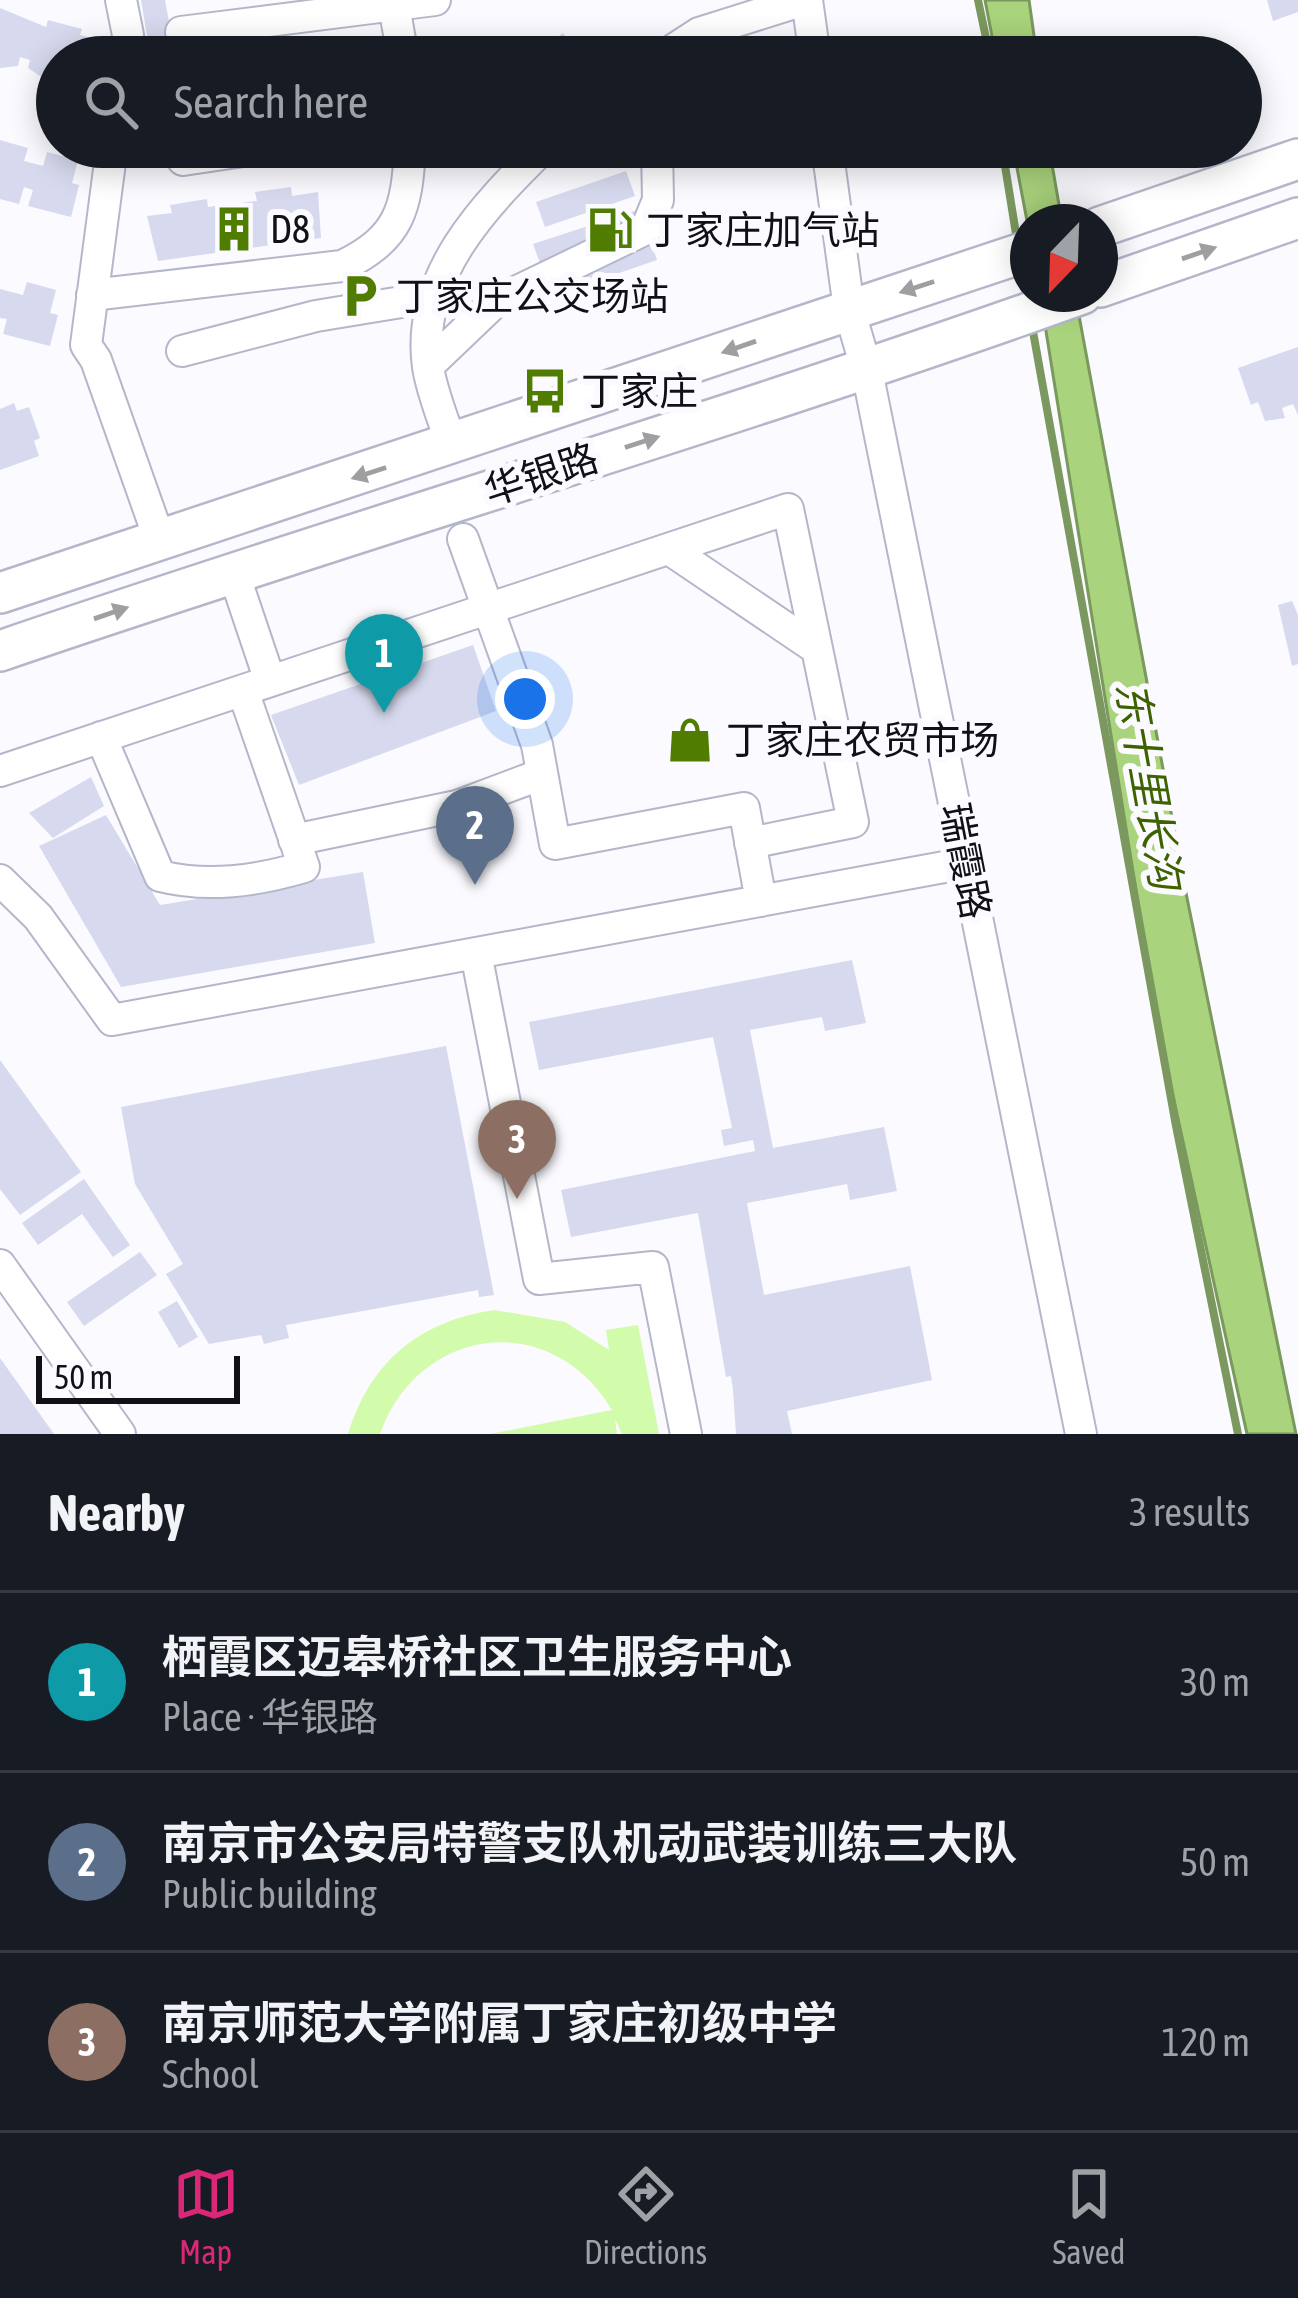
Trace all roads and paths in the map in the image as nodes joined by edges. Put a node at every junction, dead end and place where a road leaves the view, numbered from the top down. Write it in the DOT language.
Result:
graph roads {
  1 [pos="122,0"];
  2 [pos="435,0"];
  3 [pos="806,0"];
  4 [pos="393,3"];
  5 [pos="708,28"];
  6 [pos="181,32"];
  7 [pos="123,36"];
  8 [pos="399,36"];
  9 [pos="812,36"];
  10 [pos="1298,159"];
  11 [pos="109,168"];
  12 [pos="408,168"];
  13 [pos="523,168"];
  14 [pos="657,168"];
  15 [pos="830,168"];
  16 [pos="1298,218"];
  17 [pos="1118,221"];
  18 [pos="1010,257"];
  19 [pos="1118,281"];
  20 [pos="92,295"];
  21 [pos="432,297"];
  22 [pos="849,309"];
  23 [pos="1030,312"];
  24 [pos="182,351"];
  25 [pos="428,365"];
  26 [pos="867,371"];
  27 [pos="452,446"];
  28 [pos="463,539"];
  29 [pos="160,541"];
  30 [pos="669,549"];
  31 [pos="233,571"];
  32 [pos="0,593"];
  33 [pos="488,609"];
  34 [pos="817,650"];
  35 [pos="0,651"];
  36 [pos="256,686"];
  37 [pos="101,737"];
  38 [pos="0,771"];
  39 [pos="542,773"];
  40 [pos="294,840"];
  41 [pos="750,843"];
  42 [pos="966,863"];
  43 [pos="0,880"];
  44 [pos="761,901"];
  45 [pos="476,953"];
  46 [pos="0,1264"];
  47 [pos="120,1434"];
  48 [pos="686,1434"];
  49 [pos="1082,1434"];
  1 -- 7 [label="street"];
  2 -- 4 [label="street"];
  3 -- 5 [label="street"];
  3 -- 9 [label="street"];
  4 -- 6 [label="street"];
  4 -- 8 [label="street"];
  10 -- 17 [label="main road"];
  11 -- 20 [label="street"];
  12 -- 20 [label="street"];
  13 -- 21 [label="street"];
  14 -- 25 [label="street"];
  15 -- 22 [label="street, 瑞霞路"];
  19 -- 16 [label="main road, one-way"];
  18 -- 22 [label="main road, 华银路, one-way"];
  20 -- 29 [label="street"];
  21 -- 24 [label="street"];
  21 -- 25 [label="street"];
  22 -- 26 [label="street, 瑞霞路"];
  22 -- 27 [label="main road, 华银路, one-way"];
  23 -- 26 [label="main road, 华银路"];
  25 -- 27 [label="street"];
  31 -- 26 [label="main road, 华银路, one-way"];
  26 -- 42 [label="street, 瑞霞路"];
  27 -- 29 [label="main road, 华银路, one-way"];
  28 -- 33 [label="street"];
  29 -- 32 [label="main road, 华银路"];
  30 -- 33 [label="street"];
  30 -- 34 [label="street"];
  30 -- 34 [label="street"];
  35 -- 31 [label="main road, 华银路, one-way"];
  31 -- 36 [label="street"];
  33 -- 36 [label="street"];
  33 -- 39 [label="street"];
  34 -- 41 [label="street"];
  36 -- 37 [label="street"];
  36 -- 40 [label="street"];
  37 -- 38 [label="street"];
  37 -- 40 [label="street"];
  39 -- 40 [label="street"];
  39 -- 41 [label="street"];
  41 -- 44 [label="street"];
  42 -- 44 [label="street"];
  42 -- 49 [label="street, 瑞霞路"];
  43 -- 45 [label="street"];
  44 -- 45 [label="street"];
  45 -- 48 [label="street"];
  46 -- 47 [label="street"];
}
